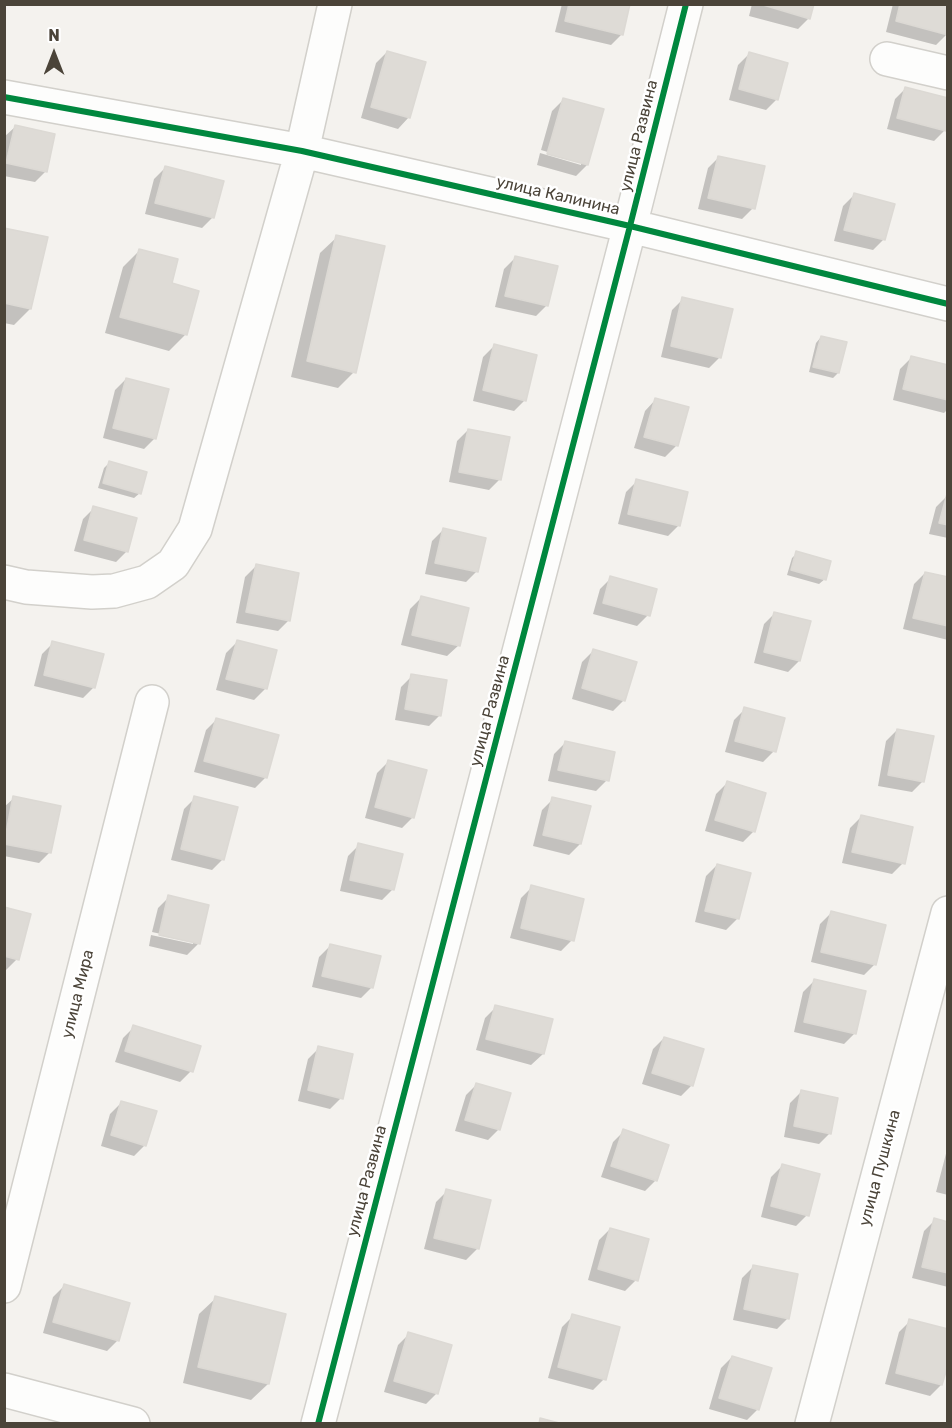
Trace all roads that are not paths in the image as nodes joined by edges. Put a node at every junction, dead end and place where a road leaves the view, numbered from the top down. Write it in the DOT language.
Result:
graph roads {
  1 [pos="334,4"];
  2 [pos="686,4"];
  3 [pos="887,59"];
  4 [pos="948,73"];
  5 [pos="4,98"];
  6 [pos="302,151"];
  7 [pos="630,226"];
  8 [pos="948,304"];
  9 [pos="4,582"];
  10 [pos="152,702"];
  11 [pos="948,914"];
  12 [pos="4,1286"];
  13 [pos="4,1390"];
  14 [pos="133,1424"];
  15 [pos="318,1424"];
  16 [pos="812,1424"];
  1 -- 6 [label="street"];
  2 -- 7 [label="street, улица Развина"];
  3 -- 4 [label="street"];
  5 -- 6 [label="street, улица Калинина"];
  6 -- 7 [label="street, улица Калинина"];
  6 -- 9 [label="street"];
  7 -- 8 [label="street, улица Калинина"];
  7 -- 15 [label="street, улица Развина"];
  10 -- 12 [label="street, улица Мира"];
  11 -- 16 [label="street, улица Пушкина"];
  13 -- 14 [label="street"];
}
